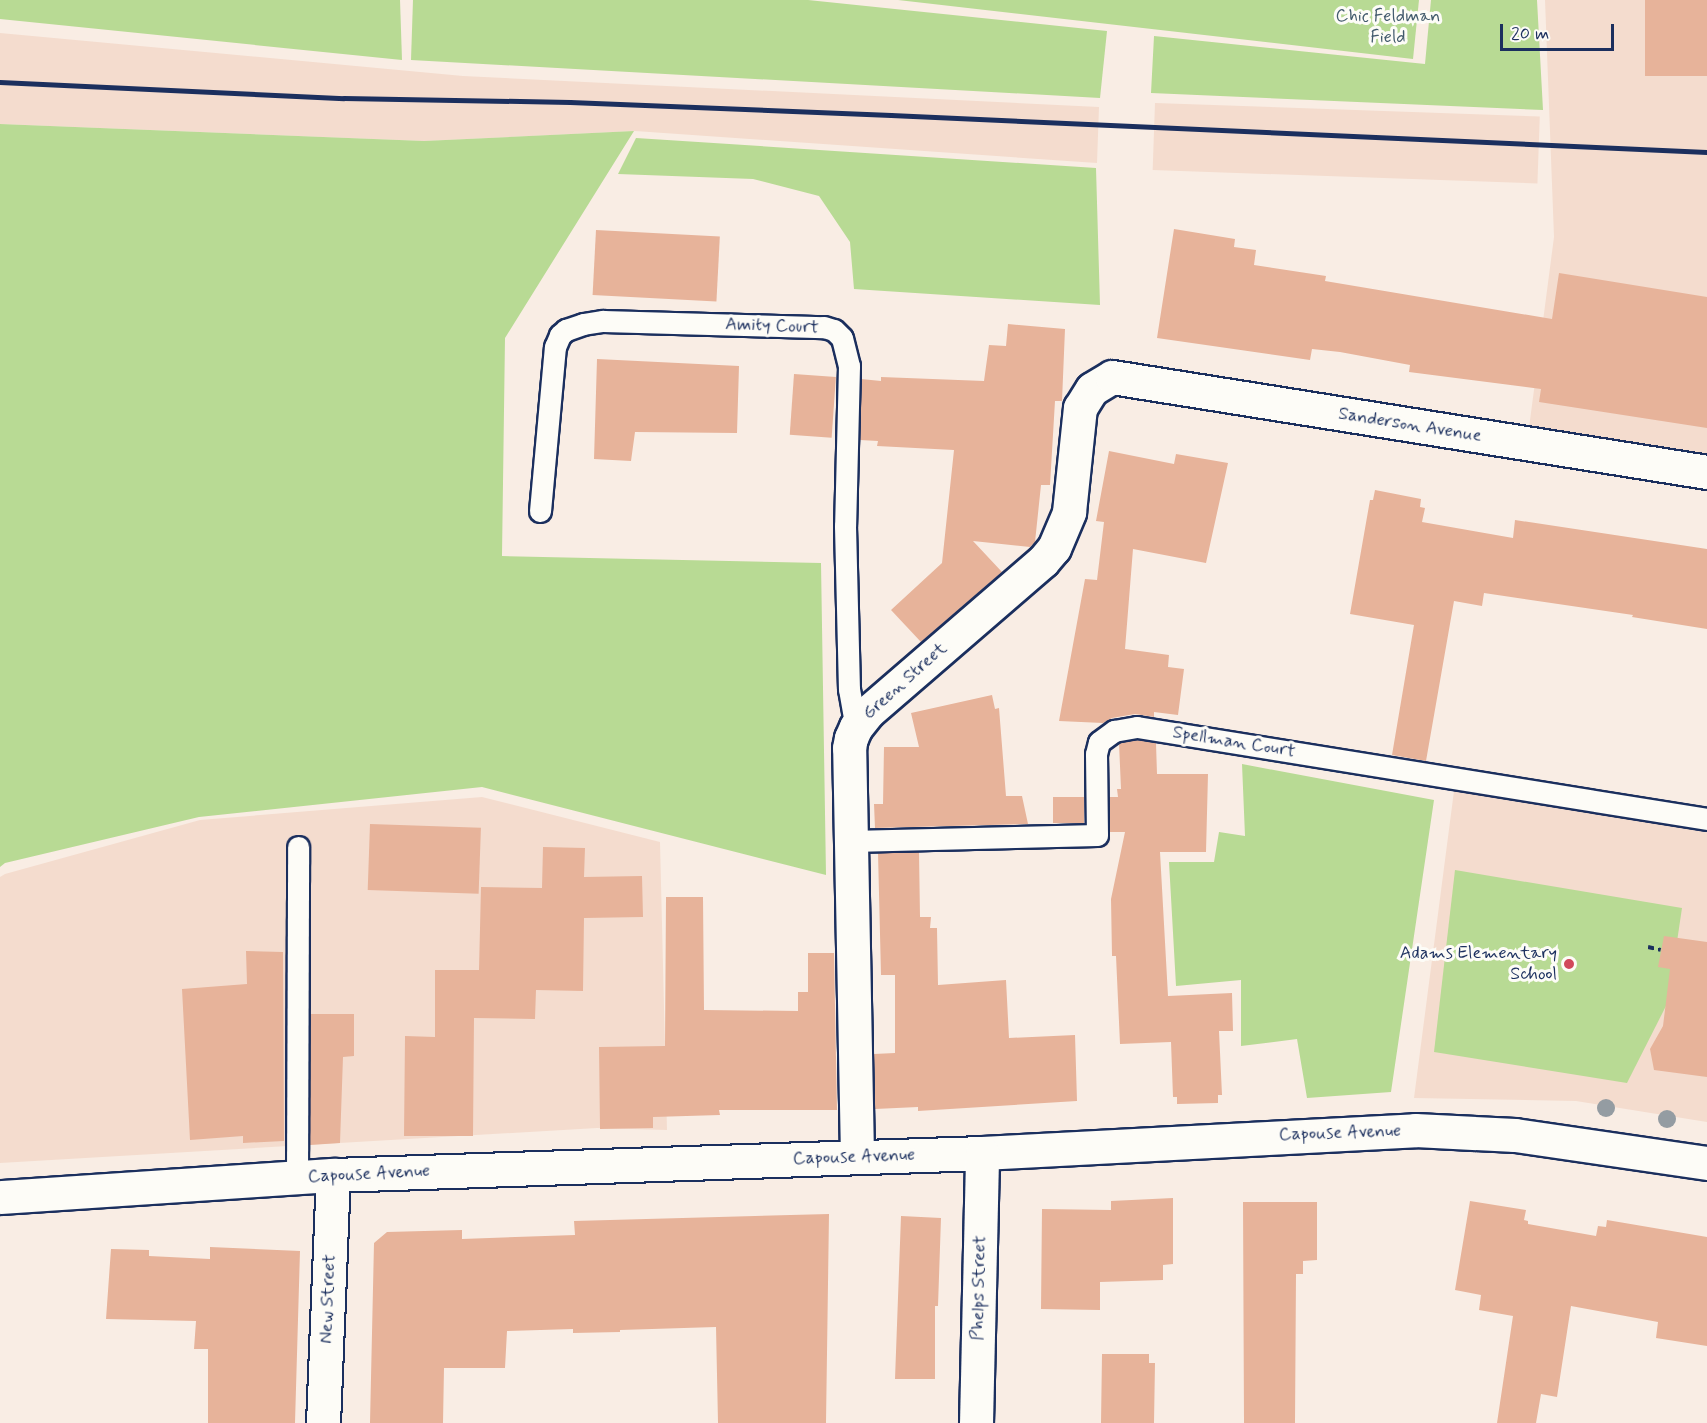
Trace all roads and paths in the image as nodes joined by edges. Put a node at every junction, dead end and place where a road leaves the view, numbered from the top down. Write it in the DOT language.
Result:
graph roads {
  1 [pos="1112,377"];
  2 [pos="1707,472"];
  3 [pos="540,511"];
  4 [pos="855,727"];
  5 [pos="1707,819"];
  6 [pos="851,841"];
  7 [pos="298,847"];
  8 [pos="1648,947"];
  9 [pos="1661,950"];
  10 [pos="982,1153"];
  11 [pos="857,1156"];
  12 [pos="1707,1163"];
  13 [pos="333,1175"];
  14 [pos="297,1178"];
  15 [pos="0,1197"];
  16 [pos="323,1423"];
  17 [pos="976,1423"];
  1 -- 2 [label="street, Sanderson Avenue"];
  1 -- 4 [label="street, Green Street"];
  3 -- 4 [label="lane, Amity Court"];
  4 -- 6 [label="street, Green Street"];
  5 -- 6 [label="lane, Spellman Court"];
  6 -- 11 [label="street, Green Street"];
  7 -- 14 [label="lane"];
  8 -- 9 [label="path"];
  10 -- 11 [label="street, Capouse Avenue"];
  10 -- 12 [label="street, Capouse Avenue"];
  10 -- 17 [label="street, Phelps Street"];
  11 -- 13 [label="street, Capouse Avenue"];
  13 -- 14 [label="street, Capouse Avenue"];
  13 -- 16 [label="street, New Street"];
  14 -- 15 [label="street, Capouse Avenue"];
}
